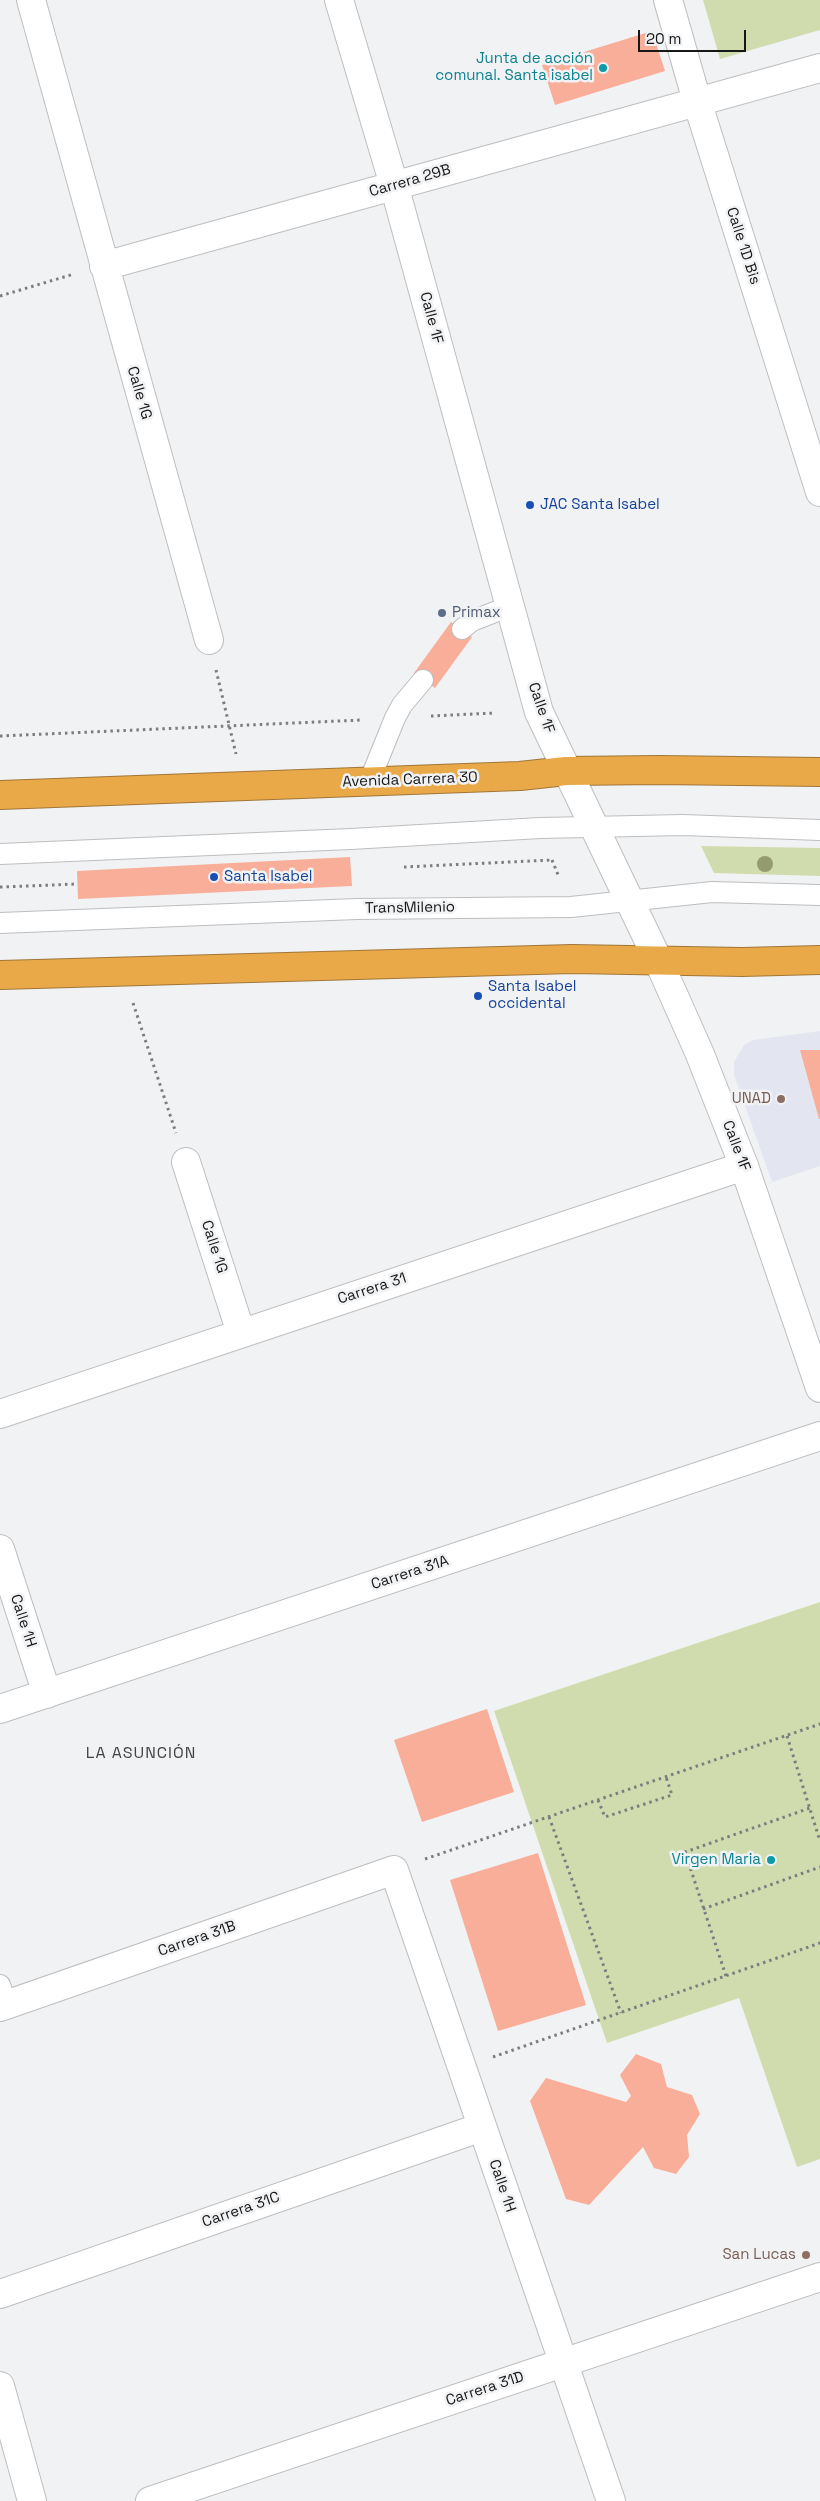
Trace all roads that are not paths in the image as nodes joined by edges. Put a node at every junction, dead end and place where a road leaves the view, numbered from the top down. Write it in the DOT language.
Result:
graph roads {
  1 [pos="31,0"];
  2 [pos="339,0"];
  3 [pos="668,0"];
  4 [pos="820,68"];
  5 [pos="697,101"];
  6 [pos="394,185"];
  7 [pos="104,266"];
  8 [pos="820,492"];
  9 [pos="510,606"];
  10 [pos="462,629"];
  11 [pos="209,640"];
  12 [pos="424,680"];
  13 [pos="566,771"];
  14 [pos="820,772"];
  15 [pos="369,782"];
  16 [pos="0,795"];
  17 [pos="594,827"];
  18 [pos="820,830"];
  19 [pos="0,854"];
  20 [pos="820,894"];
  21 [pos="630,901"];
  22 [pos="0,923"];
  23 [pos="658,960"];
  24 [pos="820,960"];
  25 [pos="0,975"];
  26 [pos="186,1162"];
  27 [pos="744,1166"];
  28 [pos="241,1333"];
  29 [pos="820,1388"];
  30 [pos="0,1414"];
  31 [pos="820,1436"];
  32 [pos="0,1549"];
  33 [pos="47,1694"];
  34 [pos="0,1709"];
  35 [pos="394,1870"];
  36 [pos="2,1999"];
  37 [pos="482,2127"];
  38 [pos="820,2277"];
  39 [pos="0,2294"];
  40 [pos="564,2363"];
  41 [pos="0,2386"];
  42 [pos="32,2501"];
  43 [pos="150,2501"];
  44 [pos="611,2501"];
  1 -- 7 [label="street, Calle 1G"];
  2 -- 6 [label="street, Calle 1F"];
  3 -- 5 [label="street, Calle 1D Bis"];
  4 -- 5 [label="street, Carrera 29B"];
  5 -- 6 [label="street, Carrera 29B"];
  5 -- 8 [label="street, Calle 1D Bis"];
  6 -- 7 [label="street, Carrera 29B"];
  6 -- 9 [label="street, Calle 1F"];
  7 -- 11 [label="street, Calle 1G"];
  9 -- 10 [label="lane"];
  9 -- 13 [label="street, Calle 1F"];
  12 -- 15 [label="lane"];
  13 -- 14 [label="highway, Avenida Carrera 30"];
  13 -- 15 [label="highway, Avenida Carrera 30"];
  13 -- 17 [label="street, Calle 1F"];
  15 -- 16 [label="highway, Avenida Carrera 30"];
  17 -- 18 [label="lane"];
  17 -- 19 [label="lane"];
  17 -- 21 [label="street, Calle 1F"];
  20 -- 21 [label="lane, TransMilenio"];
  21 -- 22 [label="lane, TransMilenio"];
  21 -- 23 [label="street, Calle 1F"];
  23 -- 24 [label="highway"];
  23 -- 25 [label="highway"];
  23 -- 27 [label="street, Calle 1F"];
  26 -- 28 [label="street, Calle 1G"];
  27 -- 28 [label="street, Carrera 31"];
  27 -- 29 [label="street, Calle 1F"];
  28 -- 30 [label="street, Carrera 31"];
  31 -- 33 [label="street, Carrera 31A"];
  32 -- 33 [label="street, Calle 1H"];
  33 -- 34 [label="street, Carrera 31A"];
  35 -- 36 [label="street, Carrera 31B"];
  35 -- 37 [label="street, Calle 1H"];
  37 -- 39 [label="street, Carrera 31C"];
  37 -- 40 [label="street, Calle 1H"];
  38 -- 40 [label="street, Carrera 31D"];
  40 -- 43 [label="street, Carrera 31D"];
  40 -- 44 [label="street, Calle 1H"];
  41 -- 42 [label="street"];
}
